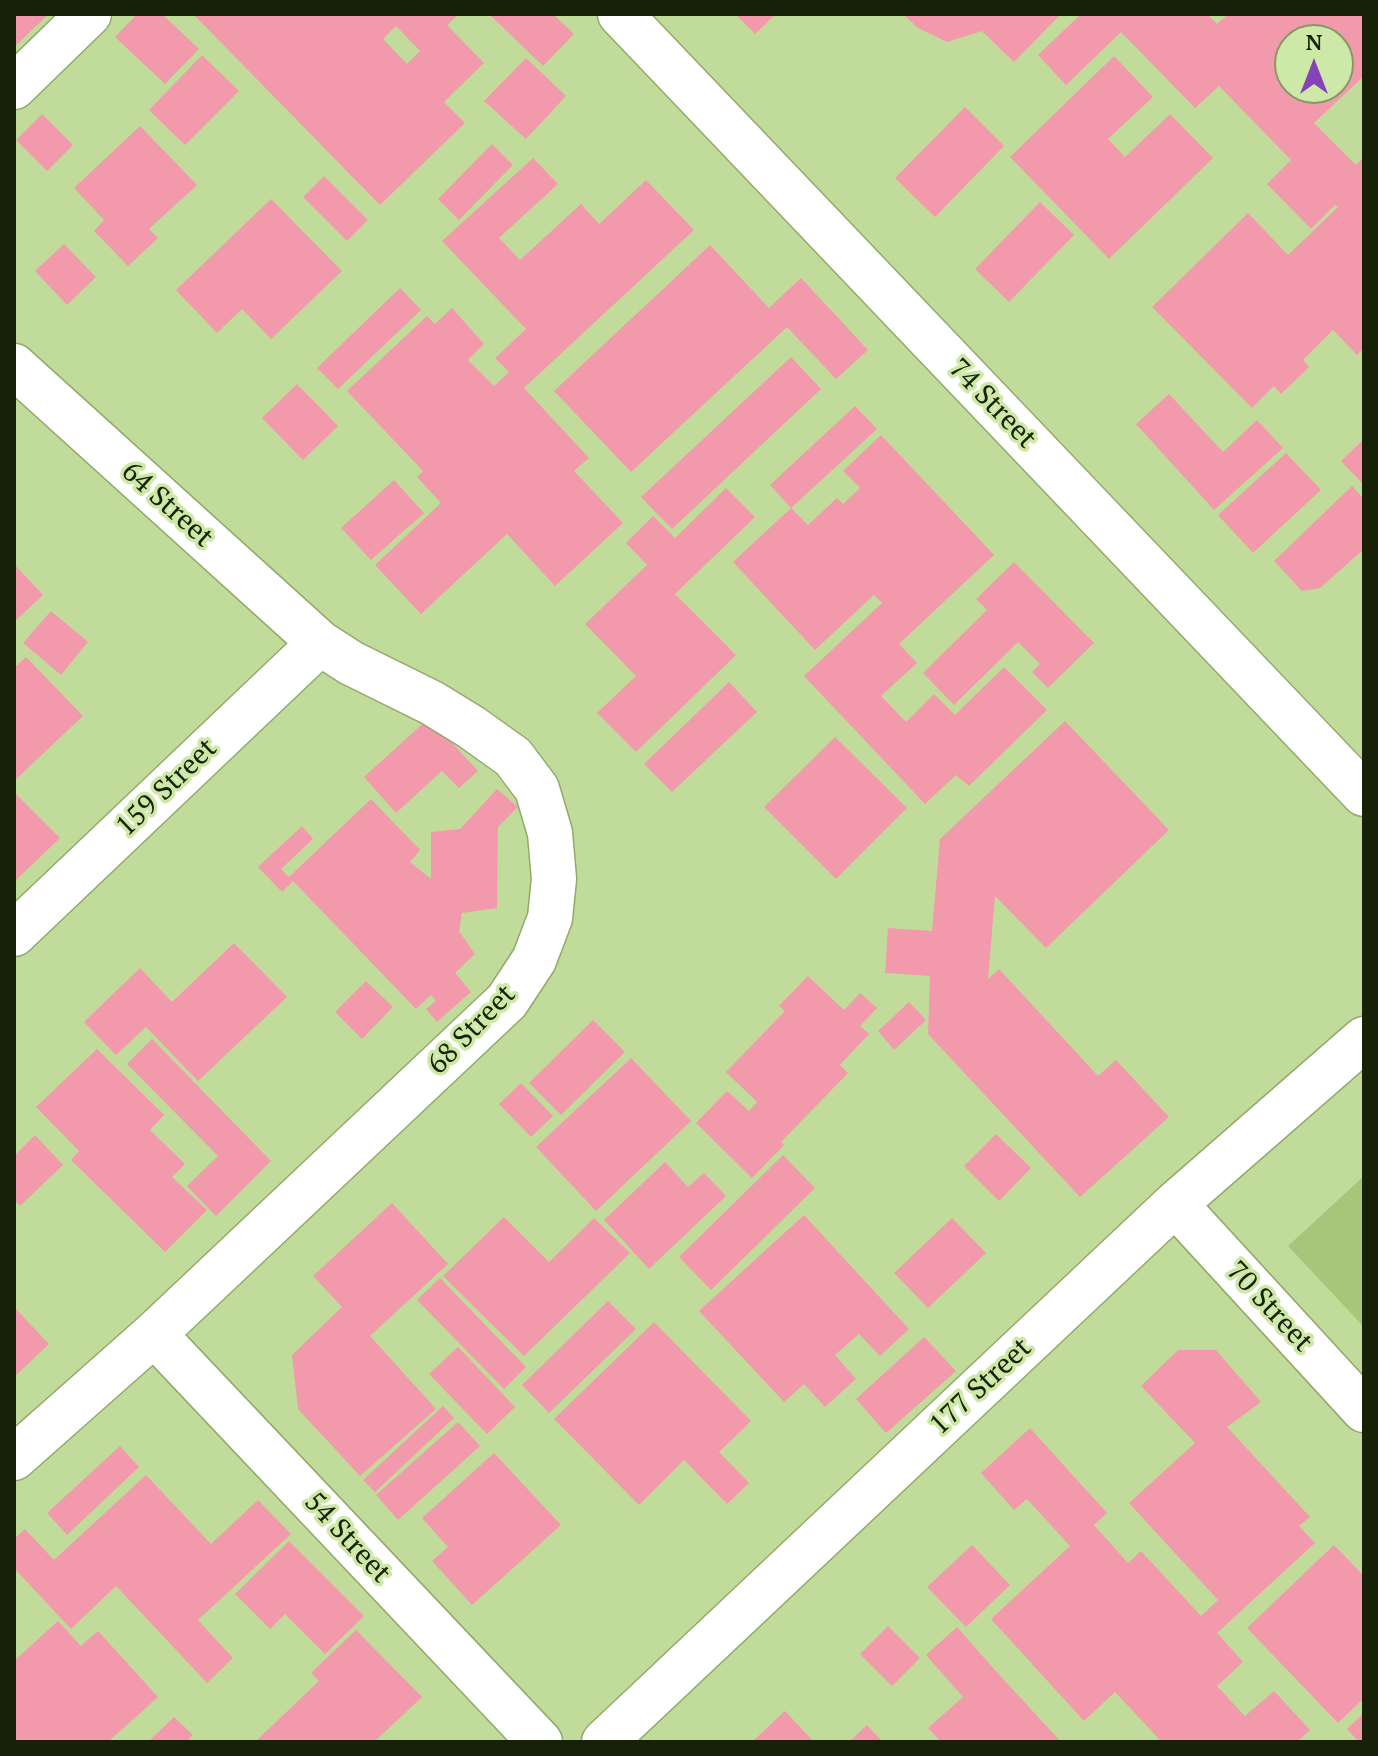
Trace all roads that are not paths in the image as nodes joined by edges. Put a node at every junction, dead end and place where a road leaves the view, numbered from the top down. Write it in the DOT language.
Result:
graph roads {
  1 [pos="89,14"];
  2 [pos="620,14"];
  3 [pos="14,87"];
  4 [pos="14,366"];
  5 [pos="320,643"];
  6 [pos="1364,794"];
  7 [pos="14,934"];
  8 [pos="1364,1039"];
  9 [pos="1175,1204"];
  10 [pos="154,1334"];
  11 [pos="1364,1410"];
  12 [pos="14,1458"];
  13 [pos="540,1742"];
  14 [pos="604,1742"];
  1 -- 3 [label="street"];
  2 -- 6 [label="street, 74 Street"];
  4 -- 5 [label="street, 64 Street"];
  5 -- 7 [label="street, 159 Street"];
  5 -- 10 [label="street, 68 Street"];
  8 -- 9 [label="street, 177 Street"];
  9 -- 11 [label="street, 70 Street"];
  9 -- 14 [label="street, 177 Street"];
  10 -- 12 [label="street, 68 Street"];
  10 -- 13 [label="street, 54 Street"];
}
